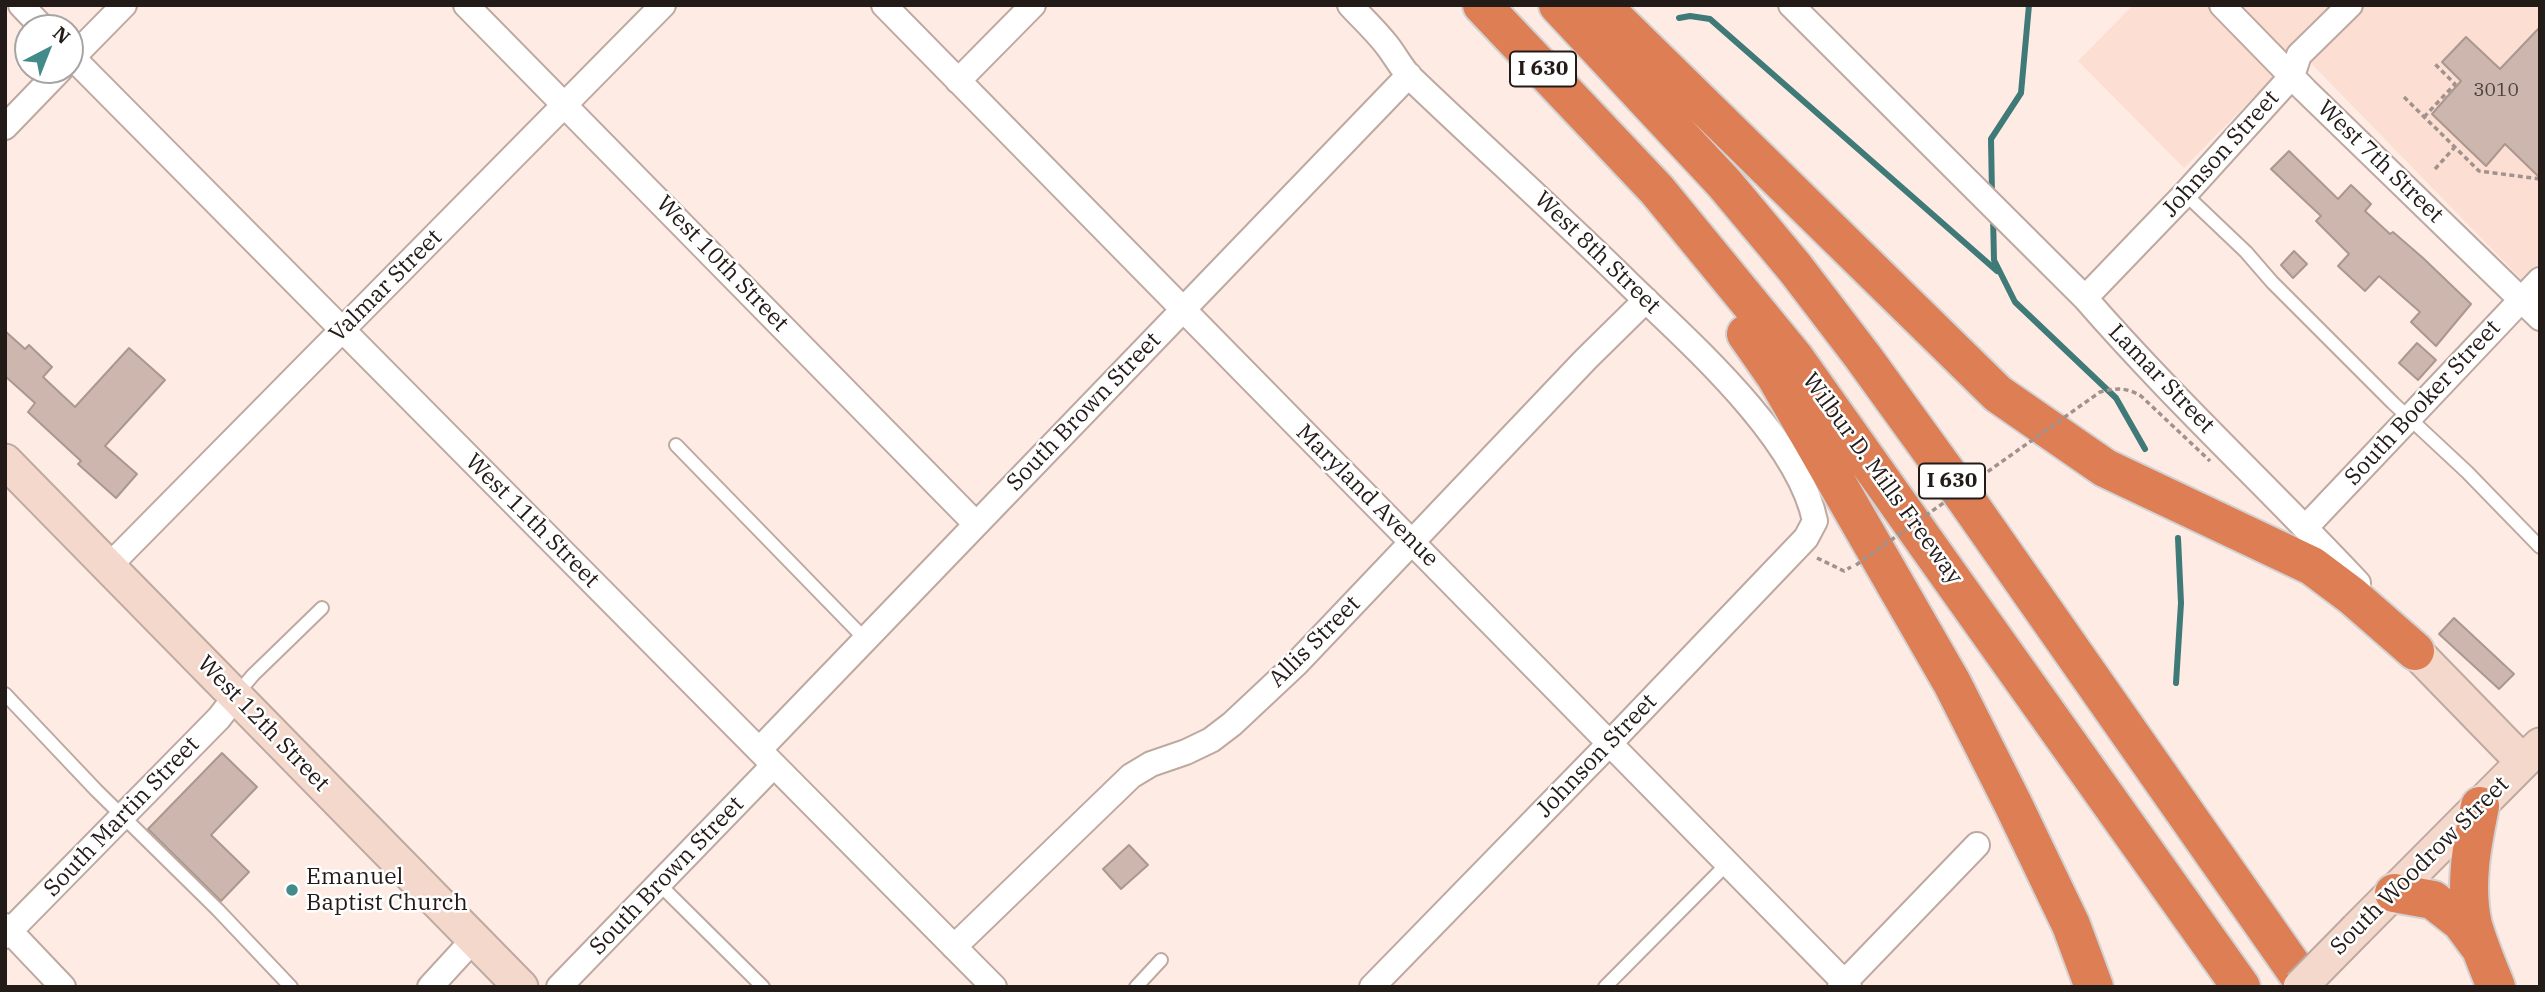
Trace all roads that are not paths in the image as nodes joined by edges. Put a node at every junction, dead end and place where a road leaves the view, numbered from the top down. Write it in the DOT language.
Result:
graph roads {
  1 [pos="124,5"];
  2 [pos="466,5"];
  3 [pos="663,5"];
  4 [pos="884,5"];
  5 [pos="1033,5"];
  6 [pos="1350,5"];
  7 [pos="1482,5"];
  8 [pos="1558,5"];
  9 [pos="1601,5"];
  10 [pos="1791,5"];
  11 [pos="2222,5"];
  12 [pos="2350,5"];
  13 [pos="84,45"];
  14 [pos="1409,75"];
  15 [pos="2292,76"];
  16 [pos="84,77"];
  17 [pos="958,81"];
  18 [pos="43,84"];
  19 [pos="565,104"];
  20 [pos="9,115"];
  21 [pos="1604,132"];
  22 [pos="2185,194"];
  23 [pos="2540,280"];
  24 [pos="2085,298"];
  25 [pos="2521,299"];
  26 [pos="1646,300"];
  27 [pos="1183,309"];
  28 [pos="2540,318"];
  29 [pos="343,330"];
  30 [pos="2409,418"];
  31 [pos="676,444"];
  32 [pos="5,461"];
  33 [pos="1815,521"];
  34 [pos="976,524"];
  35 [pos="2306,527"];
  36 [pos="1413,542"];
  37 [pos="2540,547"];
  38 [pos="110,566"];
  39 [pos="322,608"];
  40 [pos="865,639"];
  41 [pos="2415,651"];
  42 [pos="5,694"];
  43 [pos="236,695"];
  44 [pos="1610,743"];
  45 [pos="2531,754"];
  46 [pos="767,757"];
  47 [pos="2480,806"];
  48 [pos="124,817"];
  49 [pos="1977,845"];
  50 [pos="1728,863"];
  51 [pos="659,884"];
  52 [pos="2394,893"];
  53 [pos="7,931"];
  54 [pos="474,939"];
  55 [pos="954,947"];
  56 [pos="2481,949"];
  57 [pos="1161,960"];
  58 [pos="1844,985"];
  59 [pos="63,987"];
  60 [pos="290,987"];
  61 [pos="430,987"];
  62 [pos="521,987"];
  63 [pos="559,987"];
  64 [pos="763,987"];
  65 [pos="994,987"];
  66 [pos="1136,987"];
  67 [pos="1372,987"];
  68 [pos="1605,987"];
  69 [pos="2094,987"];
  70 [pos="2241,987"];
  71 [pos="2300,987"];
  72 [pos="2307,987"];
  73 [pos="2496,987"];
  1 -- 13 [label="street"];
  2 -- 19 [label="street, West 10th Street"];
  3 -- 19 [label="street, Valmar Street"];
  4 -- 17 [label="street, Maryland Avenue"];
  5 -- 17 [label="street"];
  6 -- 14 [label="street, West 8th Street"];
  7 -- 21 [label="highway, Wilbur D. Mills Freeway / I 630"];
  8 -- 72 [label="highway, I 630"];
  9 -- 41 [label="highway"];
  10 -- 24 [label="street, Lamar Street"];
  11 -- 15 [label="street, West 7th Street"];
  12 -- 15 [label="street, Johnson Street"];
  14 -- 26 [label="street, West 8th Street"];
  14 -- 27 [label="street, South Brown Street"];
  15 -- 22 [label="street, Johnson Street"];
  15 -- 25 [label="street, West 7th Street"];
  16 -- 29 [label="street, West 11th Street"];
  17 -- 27 [label="street, Maryland Avenue"];
  18 -- 20 [label="street"];
  19 -- 29 [label="street, Valmar Street"];
  19 -- 34 [label="street, West 10th Street"];
  21 -- 69 [label="highway"];
  21 -- 70 [label="highway, Wilbur D. Mills Freeway / I 630"];
  22 -- 24 [label="street, Johnson Street"];
  22 -- 30 [label="lane"];
  23 -- 25 [label="street, South Booker Street"];
  24 -- 35 [label="street, Lamar Street"];
  25 -- 28 [label="street, West 7th Street"];
  25 -- 30 [label="street, South Booker Street"];
  26 -- 33 [label="street, West 8th Street"];
  26 -- 36 [label="street, Allis Street"];
  27 -- 34 [label="street, South Brown Street"];
  27 -- 36 [label="street, Maryland Avenue"];
  29 -- 38 [label="street, Valmar Street"];
  29 -- 46 [label="street, West 11th Street"];
  30 -- 35 [label="street, South Booker Street"];
  30 -- 37 [label="lane"];
  31 -- 40 [label="lane"];
  32 -- 38 [label="main road, West 12th Street"];
  33 -- 44 [label="street, Johnson Street"];
  34 -- 40 [label="street, South Brown Street"];
  35 -- 41 [label="street, Lamar Street"];
  36 -- 44 [label="street, Maryland Avenue"];
  36 -- 55 [label="street, Allis Street"];
  38 -- 43 [label="main road, West 12th Street"];
  39 -- 43 [label="lane"];
  40 -- 46 [label="street, South Brown Street"];
  41 -- 45 [label="main road, Lamar Street"];
  42 -- 48 [label="lane"];
  43 -- 48 [label="street, South Martin Street"];
  43 -- 54 [label="main road, West 12th Street"];
  44 -- 50 [label="street, Maryland Avenue"];
  44 -- 67 [label="street, Johnson Street"];
  45 -- 47 [label="main road, South Woodrow Street"];
  46 -- 51 [label="street, South Brown Street"];
  46 -- 55 [label="street, West 11th Street"];
  47 -- 52 [label="main road, South Woodrow Street"];
  47 -- 56 [label="highway"];
  48 -- 53 [label="street, South Martin Street"];
  48 -- 60 [label="lane"];
  49 -- 58 [label="street"];
  50 -- 58 [label="street, Maryland Avenue"];
  50 -- 68 [label="lane"];
  51 -- 63 [label="street, South Brown Street"];
  51 -- 64 [label="lane"];
  52 -- 56 [label="highway"];
  52 -- 71 [label="main road, South Woodrow Street, bridge"];
  53 -- 59 [label="street"];
  54 -- 61 [label="street"];
  54 -- 62 [label="main road, West 12th Street"];
  55 -- 65 [label="street, West 11th Street"];
  56 -- 73 [label="highway"];
  57 -- 66 [label="lane"];
}
